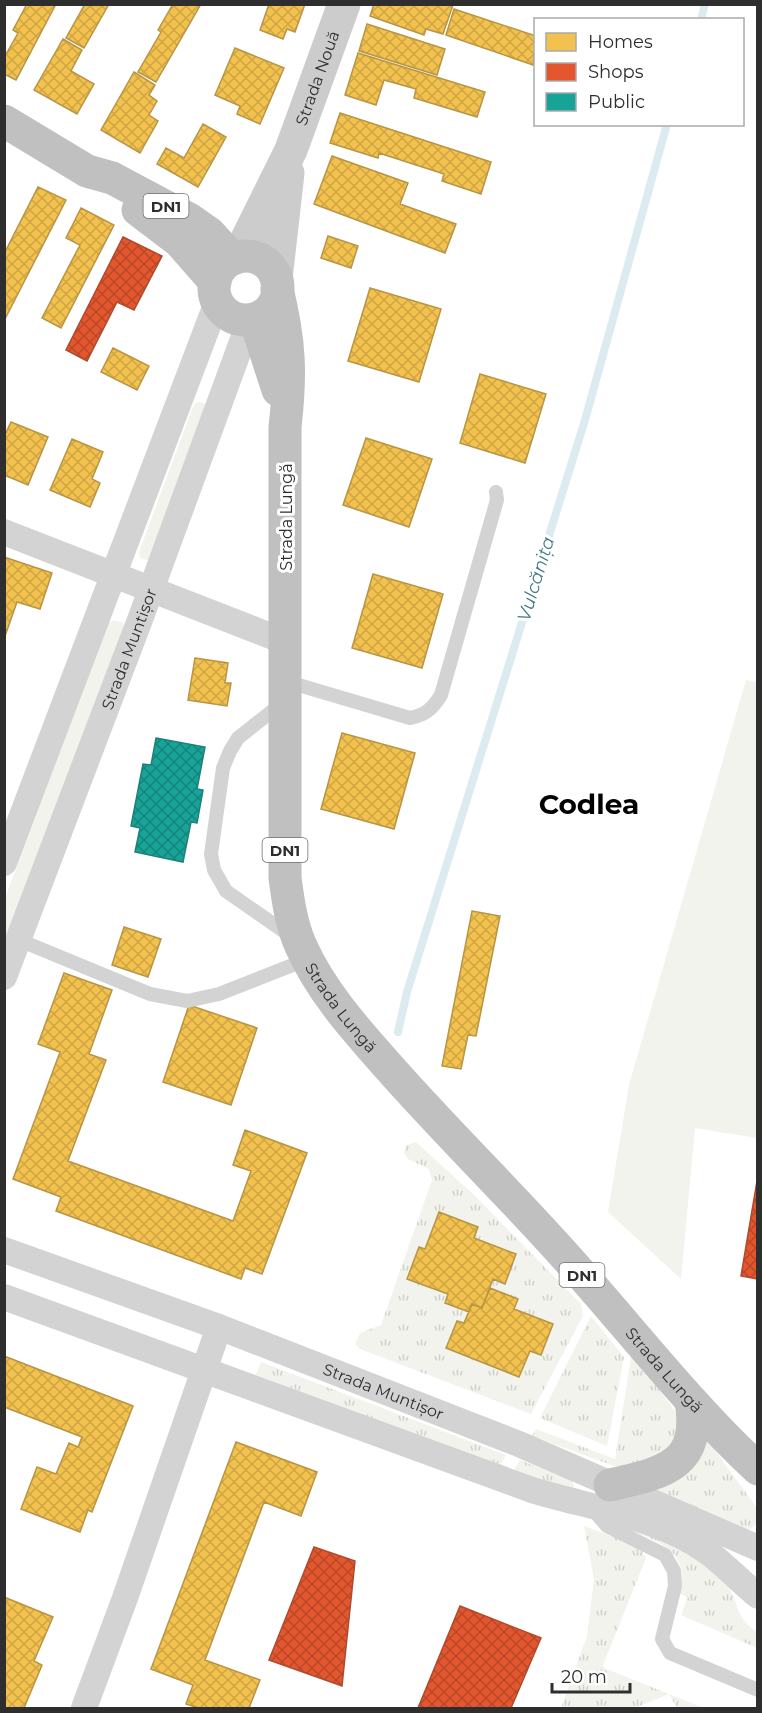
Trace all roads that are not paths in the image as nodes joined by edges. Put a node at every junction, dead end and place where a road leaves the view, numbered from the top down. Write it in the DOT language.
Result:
graph roads {
  1 [pos="344,4"];
  2 [pos="4,121"];
  3 [pos="291,150"];
  4 [pos="226,275"];
  5 [pos="277,284"];
  6 [pos="252,319"];
  7 [pos="285,427"];
  8 [pos="496,492"];
  9 [pos="4,532"];
  10 [pos="114,575"];
  11 [pos="151,590"];
  12 [pos="286,642"];
  13 [pos="285,691"];
  14 [pos="4,863"];
  15 [pos="19,939"];
  16 [pos="304,951"];
  17 [pos="4,977"];
  18 [pos="4,1250"];
  19 [pos="4,1297"];
  20 [pos="219,1328"];
  21 [pos="205,1369"];
  22 [pos="691,1401"];
  23 [pos="747,1459"];
  24 [pos="758,1488"];
  25 [pos="599,1495"];
  26 [pos="758,1548"];
  27 [pos="758,1596"];
  28 [pos="758,1690"];
  29 [pos="84,1708"];
  1 -- 3 [label="main road, Strada Nouă"];
  2 -- 4 [label="highway, DN1"];
  3 -- 4 [label="main road, Strada Nouă"];
  3 -- 5 [label="main road, Strada Nouă"];
  4 -- 5 [label="highway"];
  4 -- 6 [label="highway, DN1"];
  4 -- 10 [label="street"];
  5 -- 6 [label="highway"];
  5 -- 7 [label="highway, Strada Lungă / DN1"];
  6 -- 7 [label="highway, Strada Lungă / DN1"];
  6 -- 11 [label="street, Strada Muntișor"];
  7 -- 12 [label="highway, Strada Lungă / DN1"];
  8 -- 13 [label="lane"];
  9 -- 10 [label="street"];
  10 -- 11 [label="street"];
  10 -- 14 [label="street"];
  11 -- 12 [label="street"];
  11 -- 15 [label="street, Strada Muntișor"];
  12 -- 13 [label="highway, Strada Lungă / DN1"];
  13 -- 16 [label="highway, Strada Lungă / DN1"];
  13 -- 16 [label="lane"];
  15 -- 16 [label="lane"];
  15 -- 17 [label="street, Strada Muntișor"];
  16 -- 22 [label="highway, Strada Lungă / DN1"];
  18 -- 20 [label="street, Strada Muntișor"];
  19 -- 21 [label="street, Strada Muntișor"];
  20 -- 21 [label="street"];
  20 -- 25 [label="street, Strada Muntișor"];
  21 -- 25 [label="street, Strada Muntișor"];
  21 -- 29 [label="street"];
  22 -- 23 [label="highway, Strada Lungă / DN1"];
  22 -- 25 [label="highway"];
  23 -- 24 [label="highway, DN1"];
  25 -- 26 [label="street, Strada Muntișor"];
  25 -- 27 [label="street, Strada Muntișor"];
  25 -- 28 [label="lane"];
}
